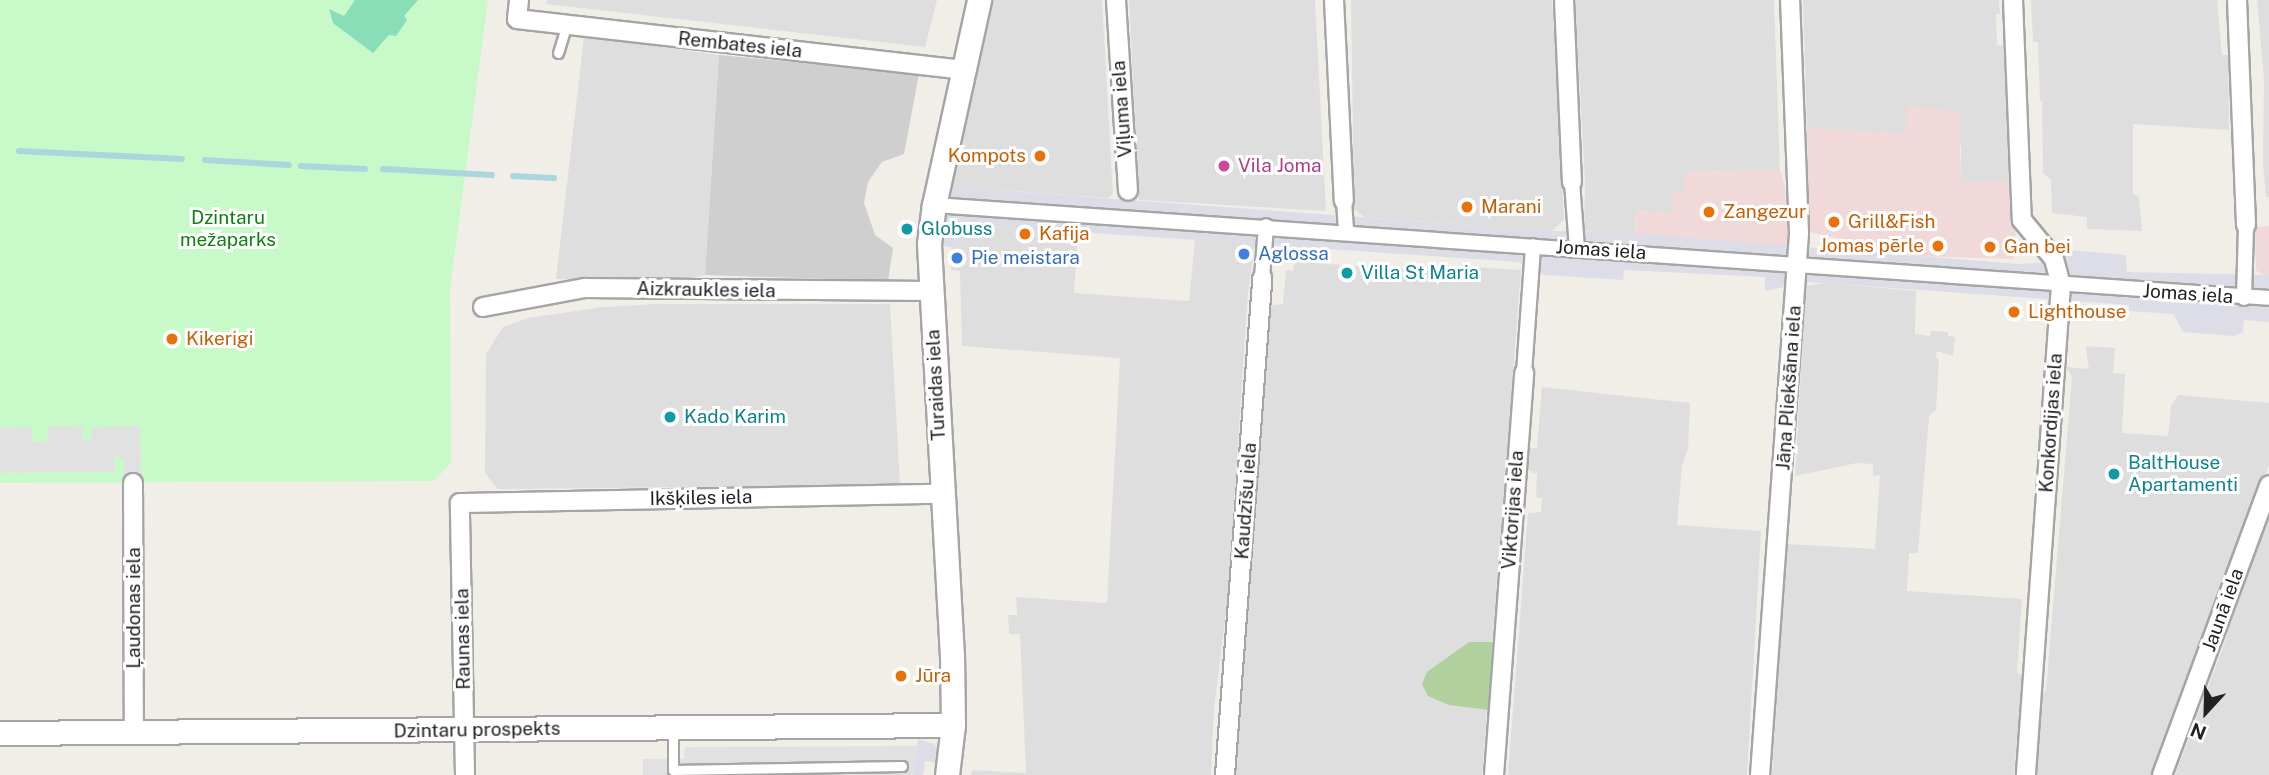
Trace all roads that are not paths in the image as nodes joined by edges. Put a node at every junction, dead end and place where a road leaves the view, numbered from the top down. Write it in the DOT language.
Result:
graph roads {
  1 [pos="519,0"];
  2 [pos="979,0"];
  3 [pos="1115,0"];
  4 [pos="1334,0"];
  5 [pos="1564,0"];
  6 [pos="1790,0"];
  7 [pos="2013,0"];
  8 [pos="2237,0"];
  9 [pos="566,26"];
  10 [pos="558,53"];
  11 [pos="963,70"];
  12 [pos="1572,181"];
  13 [pos="1128,191"];
  14 [pos="1344,201"];
  15 [pos="934,205"];
  16 [pos="1128,218"];
  17 [pos="2246,225"];
  18 [pos="1266,226"];
  19 [pos="1346,232"];
  20 [pos="1533,246"];
  21 [pos="1577,248"];
  22 [pos="1798,265"];
  23 [pos="1262,278"];
  24 [pos="2061,285"];
  25 [pos="930,291"];
  26 [pos="2244,298"];
  27 [pos="2269,298"];
  28 [pos="483,307"];
  29 [pos="1524,373"];
  30 [pos="133,483"];
  31 [pos="2269,485"];
  32 [pos="942,494"];
  33 [pos="460,503"];
  34 [pos="953,725"];
  35 [pos="673,728"];
  36 [pos="465,731"];
  37 [pos="0,733"];
  38 [pos="134,733"];
  39 [pos="902,766"];
  40 [pos="466,775"];
  41 [pos="947,775"];
  42 [pos="1225,775"];
  43 [pos="1493,775"];
  44 [pos="1760,775"];
  45 [pos="2026,775"];
  46 [pos="2162,775"];
  1 -- 9 [label="street, Rembates iela"];
  2 -- 11 [label="street, Turaidas iela"];
  3 -- 13 [label="street, Viļuma iela"];
  4 -- 14 [label="street"];
  5 -- 12 [label="street"];
  6 -- 22 [label="street, Jāņa Pliekšāna iela"];
  7 -- 24 [label="street, Konkordijas iela"];
  8 -- 17 [label="street"];
  9 -- 10 [label="lane"];
  9 -- 11 [label="street, Rembates iela"];
  11 -- 15 [label="street, Turaidas iela"];
  12 -- 21 [label="street"];
  13 -- 16 [label="street, Viļuma iela"];
  14 -- 19 [label="street"];
  15 -- 16 [label="street, Jomas iela"];
  15 -- 25 [label="street, Turaidas iela"];
  16 -- 18 [label="street, Jomas iela"];
  17 -- 26 [label="street"];
  18 -- 19 [label="street, Jomas iela"];
  18 -- 23 [label="street, Kaudzīšu iela"];
  19 -- 20 [label="street, Jomas iela"];
  20 -- 21 [label="street, Jomas iela"];
  20 -- 29 [label="street, Viktorijas iela"];
  21 -- 22 [label="street, Jomas iela"];
  22 -- 24 [label="street, Jomas iela"];
  22 -- 44 [label="street, Jāņa Pliekšāna iela"];
  23 -- 42 [label="street, Kaudzīšu iela"];
  24 -- 26 [label="street, Jomas iela"];
  24 -- 45 [label="street, Konkordijas iela"];
  25 -- 28 [label="street, Aizkraukles iela"];
  25 -- 32 [label="street, Turaidas iela"];
  26 -- 27 [label="street, Jomas iela"];
  29 -- 43 [label="street, Viktorijas iela"];
  30 -- 38 [label="street, Ļaudonas iela"];
  31 -- 46 [label="street, Jaunā iela"];
  32 -- 33 [label="street, Ikšķiles iela"];
  32 -- 34 [label="street, Turaidas iela"];
  33 -- 36 [label="street, Raunas iela"];
  34 -- 35 [label="street, Dzintaru prospekts"];
  34 -- 41 [label="street, Turaidas iela"];
  35 -- 36 [label="street, Dzintaru prospekts"];
  35 -- 39 [label="lane"];
  36 -- 38 [label="street, Dzintaru prospekts"];
  36 -- 40 [label="street, Raunas iela"];
  37 -- 38 [label="street, Dzintaru prospekts"];
}
